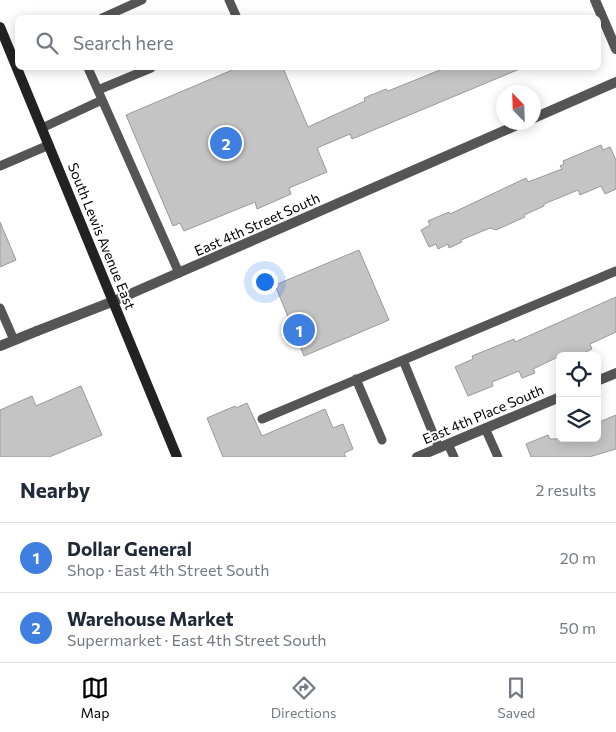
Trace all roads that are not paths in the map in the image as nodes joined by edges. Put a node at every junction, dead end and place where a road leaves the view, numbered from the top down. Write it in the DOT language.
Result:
graph roads {
  1 [pos="142,0"];
  2 [pos="230,0"];
  3 [pos="595,0"];
  4 [pos="109,15"];
  5 [pos="236,15"];
  6 [pos="0,27"];
  7 [pos="616,49"];
  8 [pos="15,63"];
  9 [pos="18,70"];
  10 [pos="89,70"];
  11 [pos="146,70"];
  12 [pos="616,82"];
  13 [pos="98,90"];
  14 [pos="102,100"];
  15 [pos="541,115"];
  16 [pos="42,128"];
  17 [pos="506,130"];
  18 [pos="49,145"];
  19 [pos="0,166"];
  20 [pos="616,271"];
  21 [pos="179,273"];
  22 [pos="114,301"];
  23 [pos="0,308"];
  24 [pos="14,340"];
  25 [pos="0,346"];
  26 [pos="404,360"];
  27 [pos="616,373"];
  28 [pos="356,379"];
  29 [pos="601,379"];
  30 [pos="556,399"];
  31 [pos="262,419"];
  32 [pos="485,428"];
  33 [pos="382,440"];
  34 [pos="444,446"];
  35 [pos="177,457"];
  36 [pos="417,457"];
  37 [pos="454,457"];
  38 [pos="498,457"];
  1 -- 4 [label="lane"];
  2 -- 5 [label="lane"];
  3 -- 7 [label="street"];
  6 -- 8 [label="main road, South Lewis Avenue East"];
  9 -- 16 [label="main road, South Lewis Avenue East"];
  10 -- 13 [label="lane"];
  11 -- 13 [label="lane"];
  12 -- 15 [label="street"];
  13 -- 14 [label="lane"];
  14 -- 16 [label="lane"];
  14 -- 21 [label="lane"];
  16 -- 18 [label="main road, South Lewis Avenue East"];
  17 -- 21 [label="street, East 4th Street South"];
  18 -- 19 [label="lane"];
  18 -- 22 [label="main road, South Lewis Avenue East"];
  20 -- 26 [label="lane"];
  21 -- 22 [label="street, East 4th Street South"];
  22 -- 24 [label="street, East 4th Street South"];
  22 -- 35 [label="main road, South Lewis Avenue East"];
  23 -- 24 [label="lane"];
  24 -- 25 [label="street, East 4th Street South"];
  26 -- 28 [label="lane"];
  26 -- 34 [label="lane"];
  27 -- 29 [label="street"];
  28 -- 31 [label="lane"];
  28 -- 33 [label="lane"];
  30 -- 32 [label="street, East 4th Place South"];
  32 -- 34 [label="street, East 4th Place South"];
  32 -- 38 [label="lane"];
  34 -- 36 [label="street, East 4th Place South"];
  34 -- 37 [label="lane"];
}
